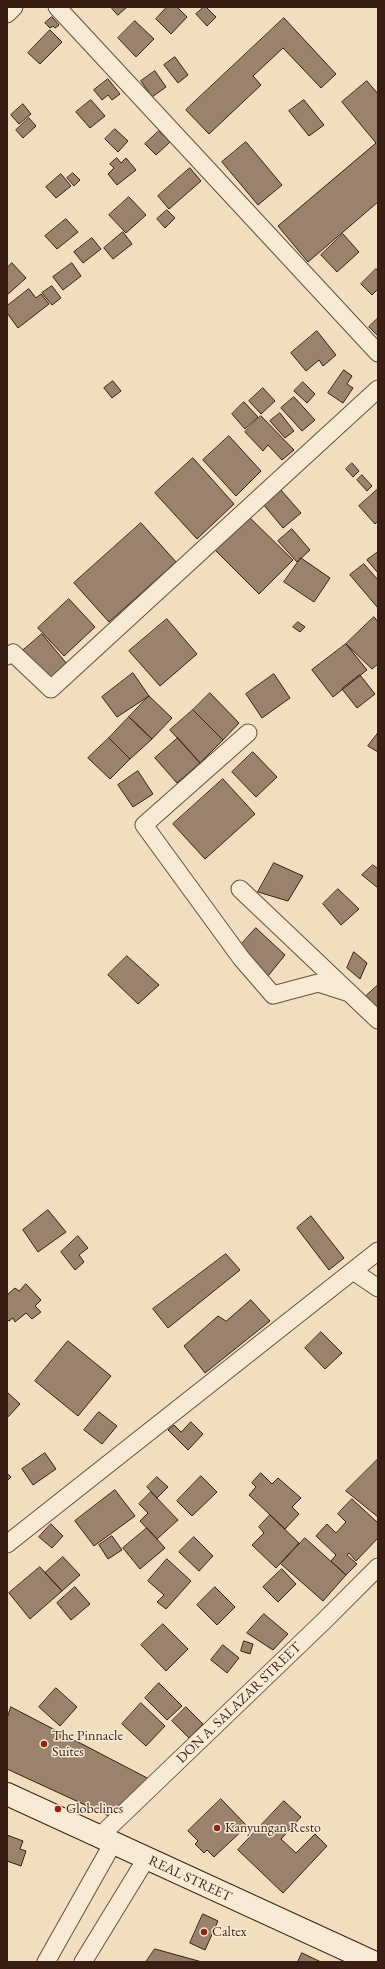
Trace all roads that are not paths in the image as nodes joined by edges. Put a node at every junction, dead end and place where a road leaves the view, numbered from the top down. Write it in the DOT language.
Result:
graph roads {
  1 [pos="14,7"];
  2 [pos="57,7"];
  3 [pos="7,14"];
  4 [pos="378,353"];
  5 [pos="378,389"];
  6 [pos="7,656"];
  7 [pos="248,733"];
  8 [pos="240,888"];
  9 [pos="349,993"];
  10 [pos="378,1020"];
  11 [pos="378,1251"];
  12 [pos="353,1271"];
  13 [pos="378,1288"];
  14 [pos="7,1544"];
  15 [pos="378,1567"];
  16 [pos="7,1794"];
  17 [pos="106,1840"];
  18 [pos="146,1859"];
  19 [pos="46,1962"];
  20 [pos="83,1962"];
  21 [pos="373,1962"];
  1 -- 3 [label="street"];
  2 -- 4 [label="street"];
  5 -- 6 [label="street"];
  7 -- 9 [label="street"];
  8 -- 9 [label="street"];
  9 -- 10 [label="street"];
  11 -- 12 [label="street"];
  12 -- 13 [label="street"];
  12 -- 14 [label="street"];
  15 -- 17 [label="street, DON A. SALAZAR STREET"];
  16 -- 17 [label="main road, REAL STREET"];
  17 -- 18 [label="main road, REAL STREET"];
  17 -- 19 [label="street, DON A. SALAZAR STREET"];
  18 -- 20 [label="street"];
  18 -- 21 [label="main road, REAL STREET"];
}
